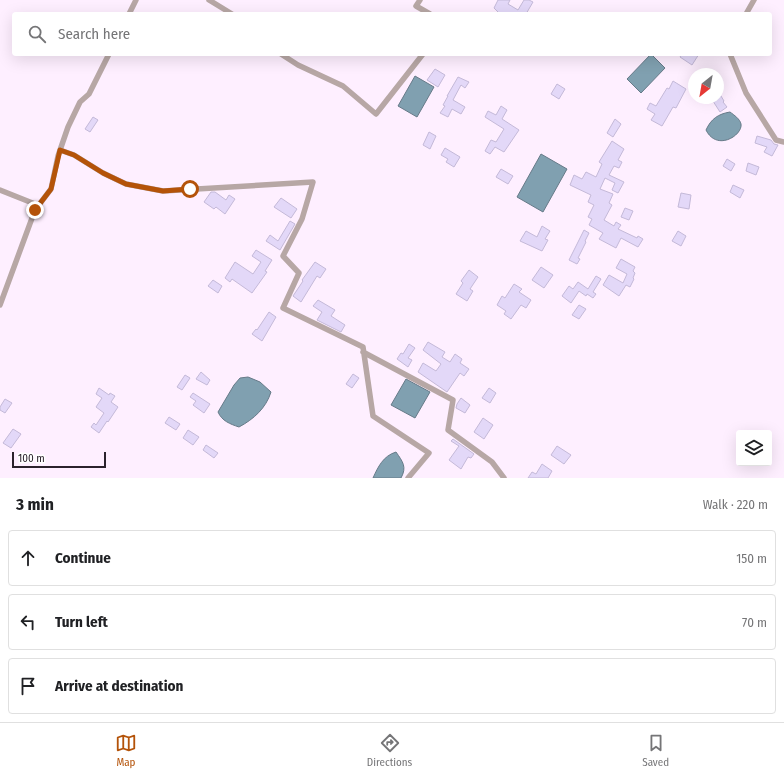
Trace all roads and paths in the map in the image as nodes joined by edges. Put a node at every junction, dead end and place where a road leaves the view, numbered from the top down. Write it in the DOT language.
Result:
graph roads {
  1 [pos="136,0"];
  2 [pos="209,0"];
  3 [pos="420,0"];
  4 [pos="754,0"];
  5 [pos="130,12"];
  6 [pos="229,12"];
  7 [pos="426,12"];
  8 [pos="747,12"];
  9 [pos="108,56"];
  10 [pos="284,56"];
  11 [pos="421,56"];
  12 [pos="731,56"];
  13 [pos="784,142"];
  14 [pos="60,150"];
  15 [pos="0,190"];
  16 [pos="35,210"];
  17 [pos="0,306"];
  18 [pos="363,352"];
  19 [pos="408,478"];
  20 [pos="504,478"];
  1 -- 5 [label="street"];
  2 -- 6 [label="street"];
  3 -- 7 [label="street"];
  4 -- 8 [label="street"];
  9 -- 14 [label="street"];
  10 -- 11 [label="street"];
  12 -- 13 [label="street"];
  14 -- 16 [label="street"];
  14 -- 18 [label="street"];
  15 -- 16 [label="street"];
  16 -- 17 [label="street"];
  18 -- 19 [label="street"];
  18 -- 20 [label="street"];
}
